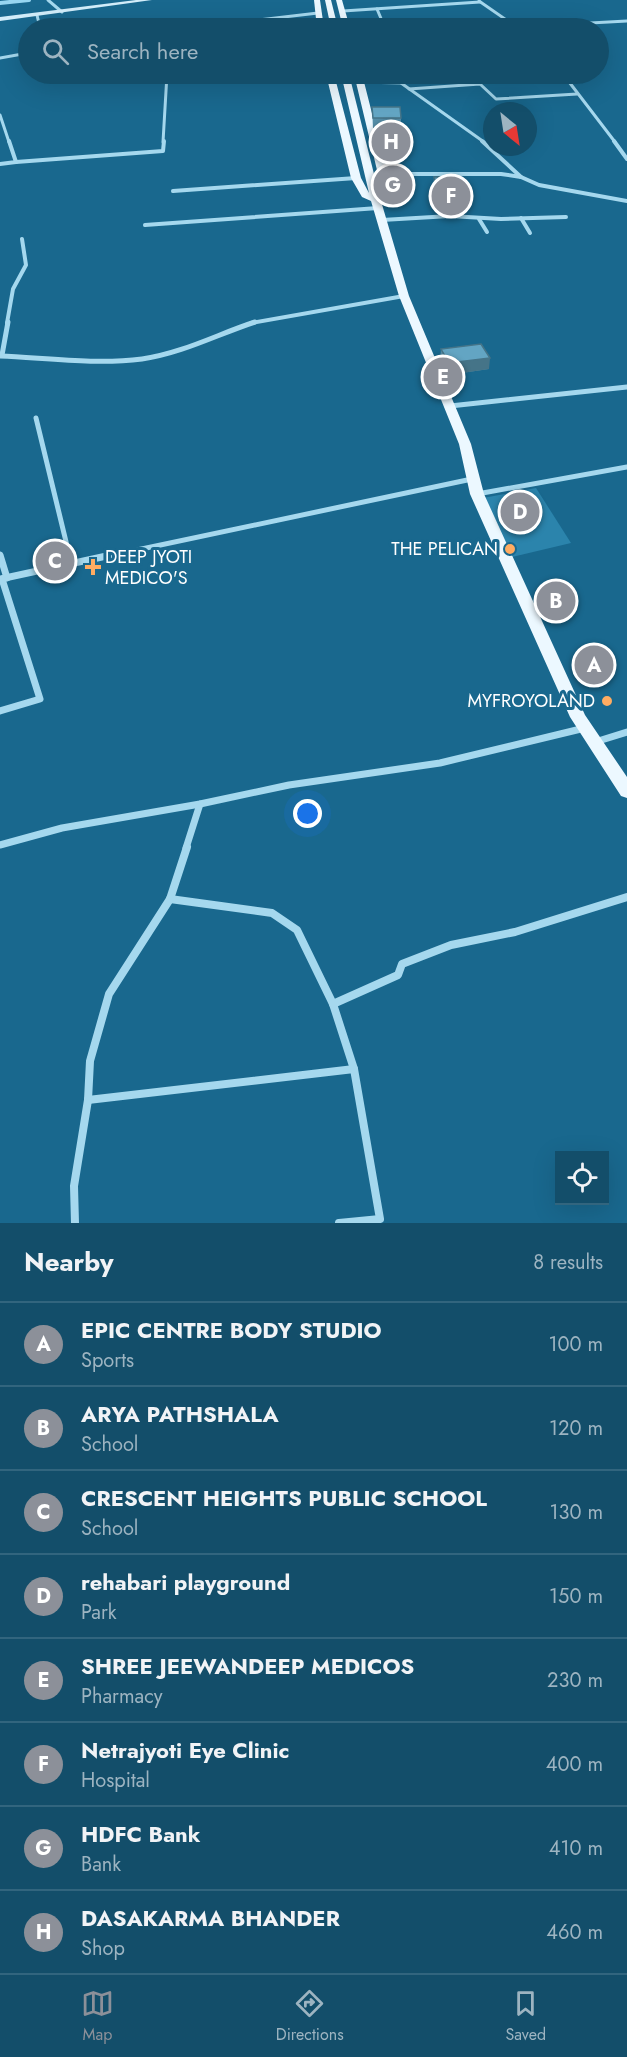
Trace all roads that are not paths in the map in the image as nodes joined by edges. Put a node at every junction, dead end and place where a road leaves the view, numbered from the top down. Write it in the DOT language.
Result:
graph roads {
  1 [pos="149,0"];
  2 [pos="317,0"];
  3 [pos="328,0"];
  4 [pos="339,0"];
  5 [pos="50,1"];
  6 [pos="479,1"];
  7 [pos="377,9"];
  8 [pos="343,11"];
  9 [pos="62,12"];
  10 [pos="318,13"];
  11 [pos="37,15"];
  12 [pos="38,18"];
  13 [pos="275,18"];
  14 [pos="319,18"];
  15 [pos="332,18"];
  16 [pos="345,18"];
  17 [pos="381,18"];
  18 [pos="503,18"];
  19 [pos="0,19"];
  20 [pos="627,21"];
  21 [pos="609,22"];
  22 [pos="18,55"];
  23 [pos="0,58"];
  24 [pos="166,84"];
  25 [pos="332,84"];
  26 [pos="347,84"];
  27 [pos="360,84"];
  28 [pos="402,84"];
  29 [pos="570,84"];
  30 [pos="409,89"];
  31 [pos="577,94"];
  32 [pos="0,115"];
  33 [pos="627,159"];
  34 [pos="16,162"];
  35 [pos="0,164"];
  36 [pos="382,174"];
  37 [pos="521,177"];
  38 [pos="356,178"];
  39 [pos="173,191"];
  40 [pos="627,201"];
  41 [pos="379,209"];
  42 [pos="566,217"];
  43 [pos="521,218"];
  44 [pos="479,219"];
  45 [pos="145,225"];
  46 [pos="487,232"];
  47 [pos="530,233"];
  48 [pos="22,239"];
  49 [pos="404,296"];
  50 [pos="1,356"];
  51 [pos="627,387"];
  52 [pos="450,406"];
  53 [pos="36,418"];
  54 [pos="627,467"];
  55 [pos="472,479"];
  56 [pos="477,495"];
  57 [pos="0,555"];
  58 [pos="71,564"];
  59 [pos="3,579"];
  60 [pos="0,711"];
  61 [pos="585,728"];
  62 [pos="627,732"];
  63 [pos="594,742"];
  64 [pos="627,791"];
  65 [pos="200,804"];
  66 [pos="0,845"];
  67 [pos="627,897"];
  68 [pos="170,899"];
  69 [pos="333,1004"];
  70 [pos="354,1069"];
  71 [pos="88,1100"];
  72 [pos="75,1223"];
  73 [pos="339,1223"];
  1 -- 9 [label="main road"];
  2 -- 10 [label="main road"];
  3 -- 15 [label="main road"];
  4 -- 8 [label="main road"];
  5 -- 9 [label="street"];
  6 -- 7 [label="street"];
  6 -- 18 [label="street"];
  7 -- 8 [label="street"];
  7 -- 17 [label="street"];
  8 -- 16 [label="main road"];
  9 -- 11 [label="main road"];
  10 -- 13 [label="street"];
  10 -- 14 [label="main road"];
  11 -- 12 [label="street"];
  11 -- 19 [label="main road"];
  20 -- 21 [label="street"];
  22 -- 23 [label="street"];
  24 -- 34 [label="street"];
  25 -- 38 [label="main road"];
  26 -- 41 [label="main road"];
  27 -- 36 [label="main road"];
  28 -- 30 [label="street"];
  29 -- 31 [label="street"];
  30 -- 31 [label="street"];
  30 -- 37 [label="street"];
  31 -- 33 [label="street"];
  32 -- 34 [label="street"];
  34 -- 35 [label="street"];
  36 -- 37 [label="street"];
  36 -- 41 [label="main road"];
  37 -- 40 [label="street"];
  38 -- 39 [label="street"];
  38 -- 41 [label="main road"];
  41 -- 44 [label="street"];
  41 -- 45 [label="street"];
  41 -- 49 [label="main road"];
  42 -- 43 [label="street"];
  43 -- 44 [label="street"];
  43 -- 47 [label="street"];
  44 -- 46 [label="street"];
  48 -- 50 [label="street"];
  49 -- 50 [label="street"];
  49 -- 52 [label="main road"];
  51 -- 52 [label="street"];
  52 -- 55 [label="main road"];
  53 -- 58 [label="street"];
  54 -- 56 [label="street"];
  55 -- 56 [label="main road"];
  55 -- 58 [label="street"];
  56 -- 61 [label="main road"];
  57 -- 59 [label="street"];
  58 -- 59 [label="street"];
  59 -- 60 [label="street"];
  61 -- 63 [label="main road"];
  61 -- 65 [label="street"];
  62 -- 63 [label="street"];
  63 -- 64 [label="main road"];
  65 -- 66 [label="street"];
  65 -- 68 [label="street"];
  67 -- 69 [label="street"];
  68 -- 69 [label="street"];
  68 -- 71 [label="street"];
  69 -- 70 [label="street"];
  70 -- 71 [label="street"];
  70 -- 73 [label="street"];
  71 -- 72 [label="street"];
}
